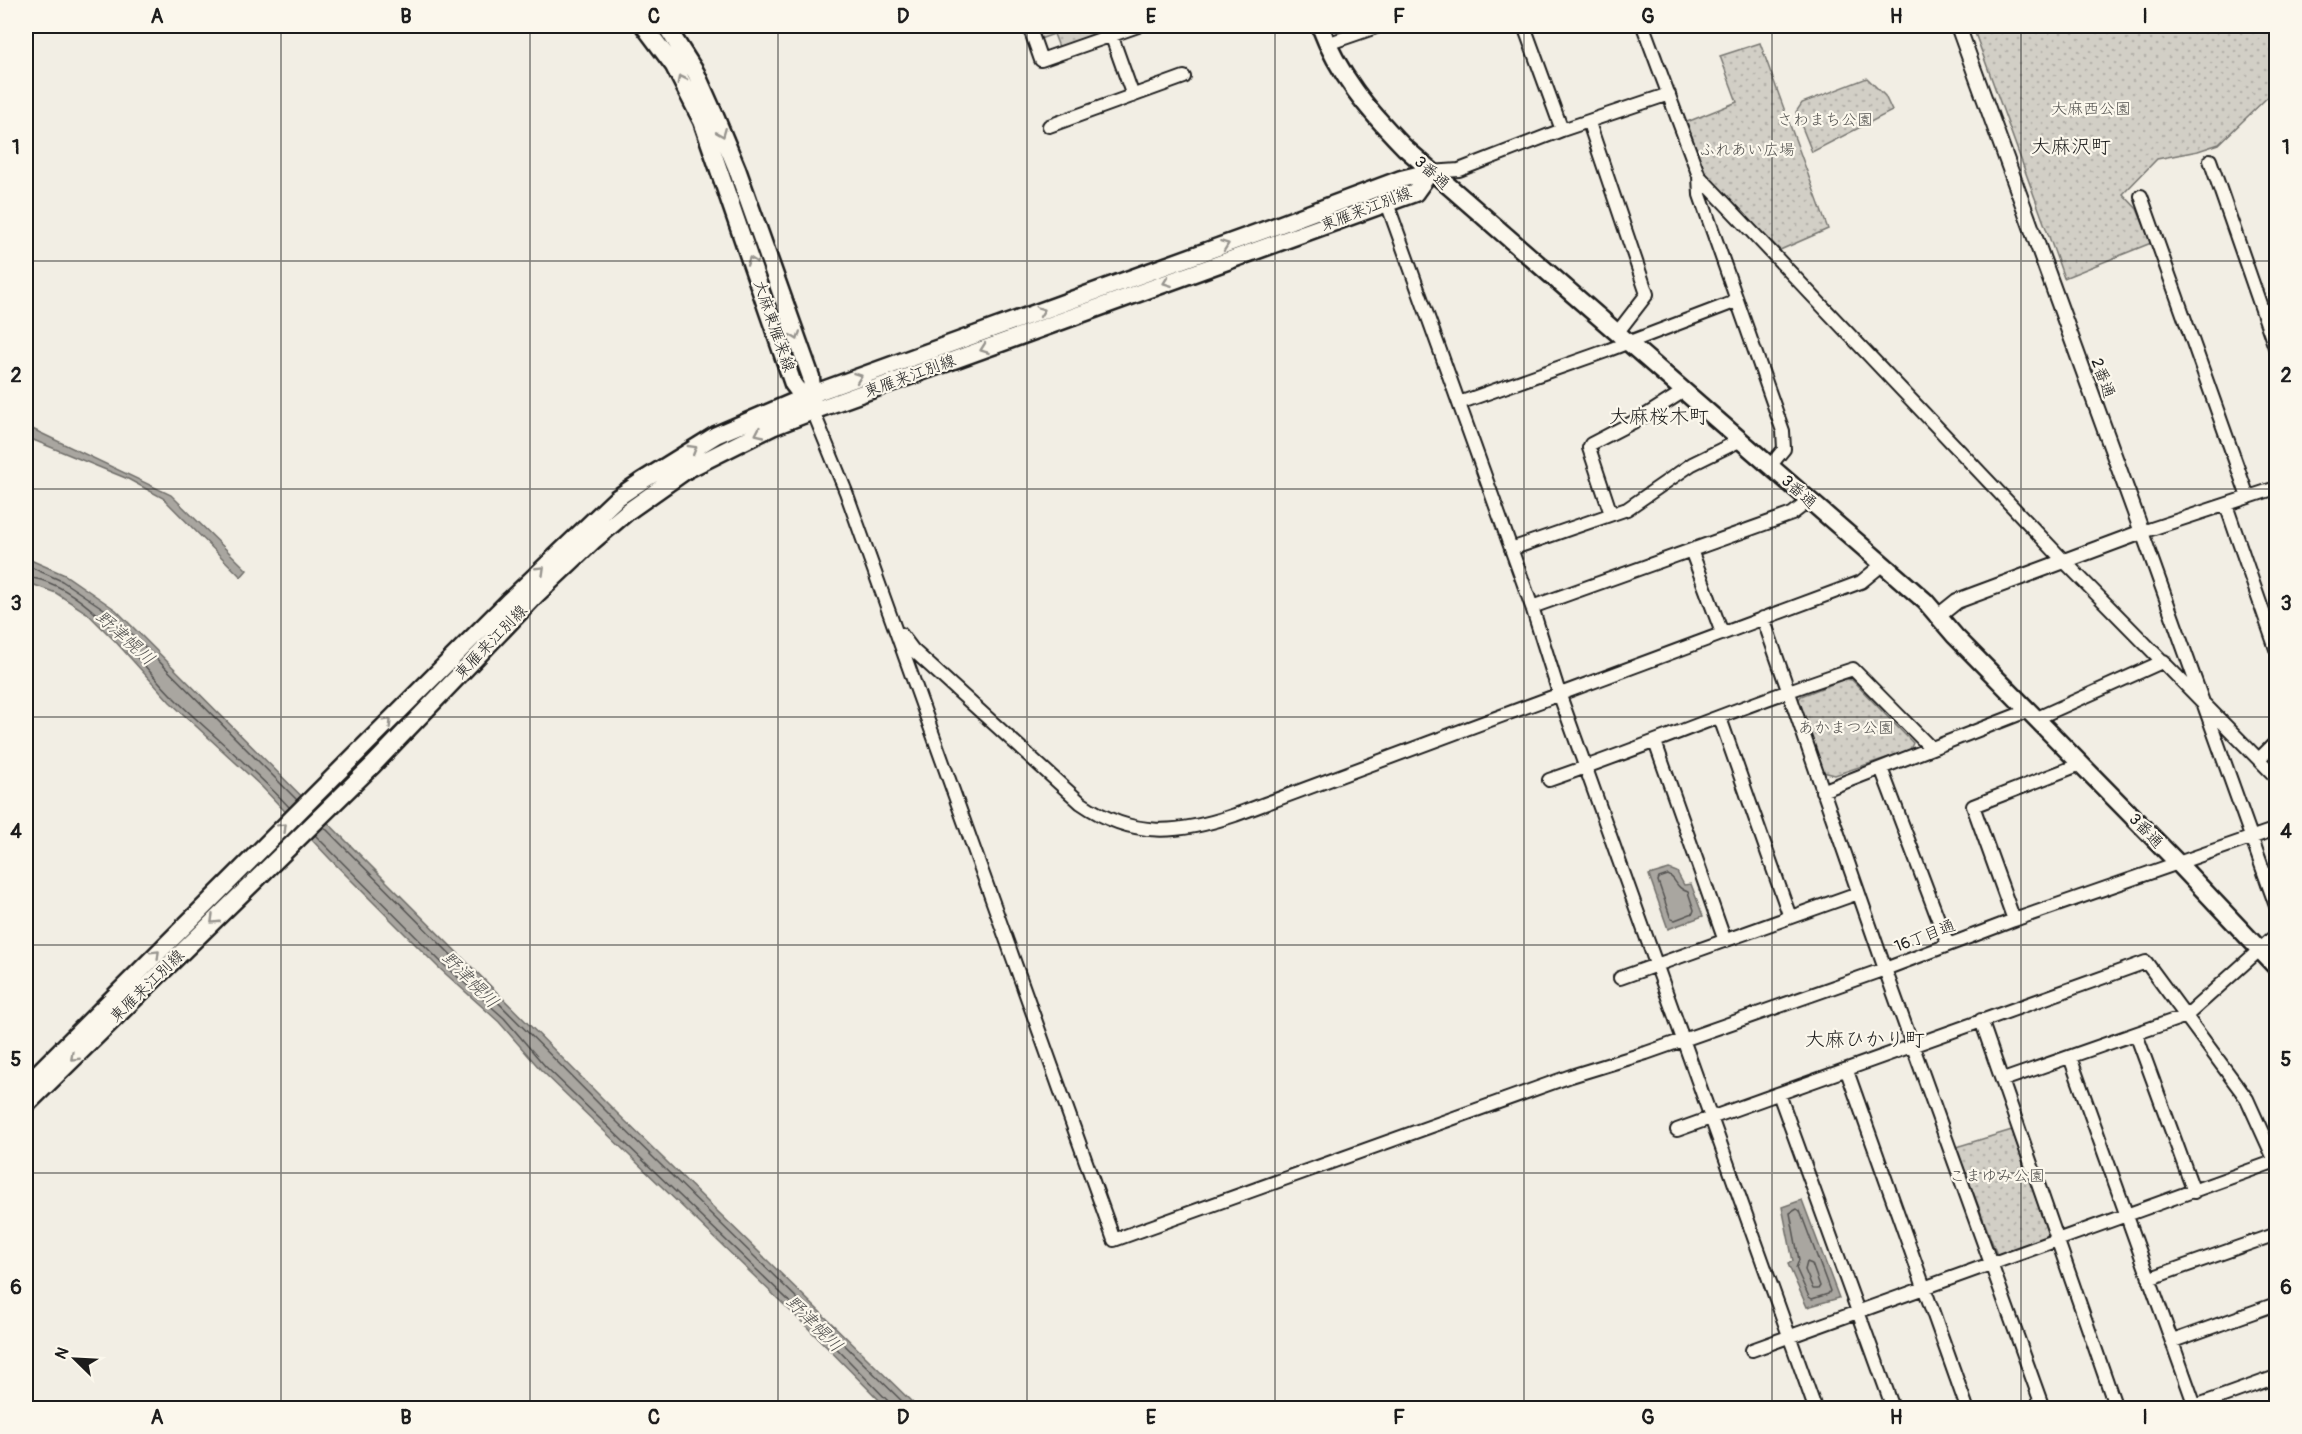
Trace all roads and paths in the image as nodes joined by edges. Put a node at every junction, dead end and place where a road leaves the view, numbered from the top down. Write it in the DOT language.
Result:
graph roads {
  1 [pos="644,26"];
  2 [pos="666,26"];
  3 [pos="1029,26"];
  4 [pos="1138,26"];
  5 [pos="1320,26"];
  6 [pos="1379,26"];
  7 [pos="1524,26"];
  8 [pos="1643,26"];
  9 [pos="1958,26"];
  10 [pos="1110,30"];
  11 [pos="1327,44"];
  12 [pos="1184,77"];
  13 [pos="1669,94"];
  14 [pos="1133,96"];
  15 [pos="1588,123"];
  16 [pos="1049,126"];
  17 [pos="1562,130"];
  18 [pos="2210,160"];
  19 [pos="1430,172"];
  20 [pos="1699,176"];
  21 [pos="2141,196"];
  22 [pos="1387,203"];
  23 [pos="1737,301"];
  24 [pos="1622,337"];
  25 [pos="2277,350"];
  26 [pos="1684,391"];
  27 [pos="808,395"];
  28 [pos="1458,403"];
  29 [pos="813,411"];
  30 [pos="1741,440"];
  31 [pos="1770,465"];
  32 [pos="2277,488"];
  33 [pos="2248,497"];
  34 [pos="1809,501"];
  35 [pos="2226,505"];
  36 [pos="1611,514"];
  37 [pos="2142,532"];
  38 [pos="1511,549"];
  39 [pos="1691,550"];
  40 [pos="2063,560"];
  41 [pos="1883,564"];
  42 [pos="1532,607"];
  43 [pos="890,615"];
  44 [pos="1937,617"];
  45 [pos="1763,618"];
  46 [pos="1722,633"];
  47 [pos="2277,649"];
  48 [pos="2164,661"];
  49 [pos="1787,690"];
  50 [pos="1558,693"];
  51 [pos="2201,699"];
  52 [pos="2031,715"];
  53 [pos="1720,718"];
  54 [pos="1655,742"];
  55 [pos="2277,742"];
  56 [pos="1931,748"];
  57 [pos="2259,759"];
  58 [pos="2081,764"];
  59 [pos="1586,767"];
  60 [pos="1881,768"];
  61 [pos="2277,777"];
  62 [pos="1549,780"];
  63 [pos="1822,791"];
  64 [pos="2277,829"];
  65 [pos="2252,839"];
  66 [pos="2177,862"];
  67 [pos="1858,893"];
  68 [pos="2277,906"];
  69 [pos="1790,917"];
  70 [pos="2014,920"];
  71 [pos="2277,935"];
  72 [pos="1725,941"];
  73 [pos="1948,945"];
  74 [pos="2259,948"];
  75 [pos="1657,966"];
  76 [pos="2277,967"];
  77 [pos="1885,969"];
  78 [pos="1620,978"];
  79 [pos="2186,1016"];
  80 [pos="1982,1020"];
  81 [pos="2136,1034"];
  82 [pos="1683,1040"];
  83 [pos="1913,1047"];
  84 [pos="2070,1057"];
  85 [pos="1847,1071"];
  86 [pos="2003,1080"];
  87 [pos="26,1085"];
  88 [pos="1779,1094"];
  89 [pos="26,1105"];
  90 [pos="1711,1118"];
  91 [pos="1677,1130"];
  92 [pos="2276,1162"];
  93 [pos="2194,1191"];
  94 [pos="2128,1215"];
  95 [pos="2277,1234"];
  96 [pos="2058,1241"];
  97 [pos="1992,1264"];
  98 [pos="2151,1278"];
  99 [pos="1925,1288"];
  100 [pos="2277,1304"];
  101 [pos="1858,1312"];
  102 [pos="1790,1336"];
  103 [pos="2173,1341"];
  104 [pos="1752,1350"];
  105 [pos="2277,1377"];
  106 [pos="2192,1407"];
  107 [pos="1815,1408"];
  108 [pos="1893,1408"];
  109 [pos="1967,1408"];
  110 [pos="2043,1408"];
  111 [pos="2116,1408"];
  27 -- 1 [label="main road, 大麻東雁来線, one-way"];
  2 -- 27 [label="main road, 大麻東雁来線, one-way"];
  3 -- 10 [label="street"];
  4 -- 10 [label="street"];
  5 -- 11 [label="main road, 3番通"];
  6 -- 11 [label="street"];
  7 -- 17 [label="street"];
  8 -- 13 [label="street"];
  9 -- 37 [label="street, 2番通"];
  10 -- 14 [label="street"];
  11 -- 19 [label="main road, 3番通"];
  12 -- 14 [label="street"];
  13 -- 15 [label="street"];
  13 -- 20 [label="street"];
  14 -- 16 [label="street"];
  15 -- 17 [label="street"];
  15 -- 24 [label="street"];
  17 -- 19 [label="street"];
  18 -- 25 [label="street"];
  19 -- 22 [label="main road, 東雁来江別線"];
  19 -- 24 [label="main road, 3番通"];
  27 -- 19 [label="main road, 東雁来江別線, one-way"];
  20 -- 23 [label="street"];
  20 -- 40 [label="street"];
  21 -- 33 [label="street"];
  22 -- 28 [label="street"];
  22 -- 29 [label="main road, 東雁来江別線, one-way"];
  23 -- 24 [label="street"];
  23 -- 31 [label="street"];
  24 -- 26 [label="main road, 3番通"];
  24 -- 28 [label="street"];
  26 -- 30 [label="main road, 3番通"];
  26 -- 36 [label="street"];
  27 -- 29 [label="main road, 大麻東雁来線"];
  87 -- 27 [label="main road, 東雁来江別線, one-way"];
  28 -- 38 [label="street"];
  29 -- 43 [label="street"];
  29 -- 89 [label="main road, 東雁来江別線, one-way"];
  30 -- 31 [label="main road, 3番通"];
  30 -- 36 [label="street"];
  31 -- 34 [label="main road, 3番通"];
  32 -- 33 [label="street"];
  33 -- 35 [label="street"];
  34 -- 39 [label="street"];
  34 -- 41 [label="main road, 3番通"];
  35 -- 37 [label="street"];
  35 -- 47 [label="street"];
  36 -- 38 [label="street"];
  37 -- 40 [label="street"];
  37 -- 51 [label="street"];
  38 -- 42 [label="street"];
  39 -- 42 [label="street"];
  39 -- 46 [label="street"];
  40 -- 44 [label="street"];
  40 -- 48 [label="street"];
  41 -- 44 [label="main road, 3番通"];
  41 -- 45 [label="street"];
  42 -- 50 [label="street"];
  43 -- 50 [label="street"];
  43 -- 82 [label="street, 16丁目通"];
  44 -- 52 [label="main road, 3番通"];
  45 -- 46 [label="street"];
  45 -- 49 [label="street"];
  46 -- 50 [label="street"];
  48 -- 51 [label="street"];
  48 -- 52 [label="street"];
  49 -- 53 [label="street"];
  49 -- 56 [label="street"];
  49 -- 63 [label="street"];
  50 -- 59 [label="street"];
  51 -- 57 [label="street"];
  51 -- 65 [label="street"];
  52 -- 56 [label="street"];
  52 -- 58 [label="main road, 3番通"];
  53 -- 54 [label="street"];
  53 -- 69 [label="street"];
  54 -- 59 [label="street"];
  54 -- 72 [label="street"];
  55 -- 57 [label="street"];
  56 -- 60 [label="street"];
  57 -- 61 [label="street"];
  58 -- 66 [label="main road, 3番通"];
  58 -- 70 [label="street"];
  59 -- 62 [label="street"];
  59 -- 75 [label="street"];
  60 -- 63 [label="street"];
  60 -- 73 [label="street"];
  63 -- 67 [label="street"];
  64 -- 65 [label="street, 16丁目通"];
  65 -- 66 [label="street, 16丁目通"];
  65 -- 68 [label="street"];
  66 -- 70 [label="street, 16丁目通"];
  66 -- 74 [label="main road, 3番通"];
  67 -- 69 [label="street"];
  67 -- 77 [label="street"];
  69 -- 72 [label="street"];
  70 -- 73 [label="street, 16丁目通"];
  71 -- 74 [label="street"];
  72 -- 75 [label="street"];
  73 -- 77 [label="street, 16丁目通"];
  74 -- 76 [label="main road, 3番通"];
  74 -- 79 [label="street"];
  75 -- 78 [label="street"];
  75 -- 82 [label="street"];
  77 -- 82 [label="street, 16丁目通"];
  77 -- 83 [label="street"];
  79 -- 80 [label="street"];
  79 -- 81 [label="street"];
  79 -- 92 [label="street"];
  80 -- 83 [label="street"];
  80 -- 86 [label="street"];
  81 -- 84 [label="street"];
  81 -- 93 [label="street"];
  82 -- 90 [label="street"];
  83 -- 85 [label="street"];
  83 -- 97 [label="street"];
  84 -- 86 [label="street"];
  84 -- 94 [label="street"];
  85 -- 88 [label="street"];
  85 -- 99 [label="street"];
  86 -- 96 [label="street"];
  88 -- 90 [label="street"];
  88 -- 101 [label="street"];
  90 -- 91 [label="street"];
  90 -- 102 [label="street"];
  92 -- 93 [label="street"];
  93 -- 94 [label="street"];
  94 -- 96 [label="street"];
  94 -- 98 [label="street"];
  95 -- 98 [label="street"];
  96 -- 97 [label="street"];
  96 -- 111 [label="street"];
  97 -- 99 [label="street"];
  97 -- 110 [label="street"];
  98 -- 103 [label="street"];
  99 -- 101 [label="street"];
  99 -- 109 [label="street"];
  100 -- 103 [label="street"];
  101 -- 102 [label="street"];
  101 -- 108 [label="street"];
  102 -- 104 [label="street"];
  102 -- 107 [label="street"];
  103 -- 106 [label="street"];
  105 -- 106 [label="street"];
}
